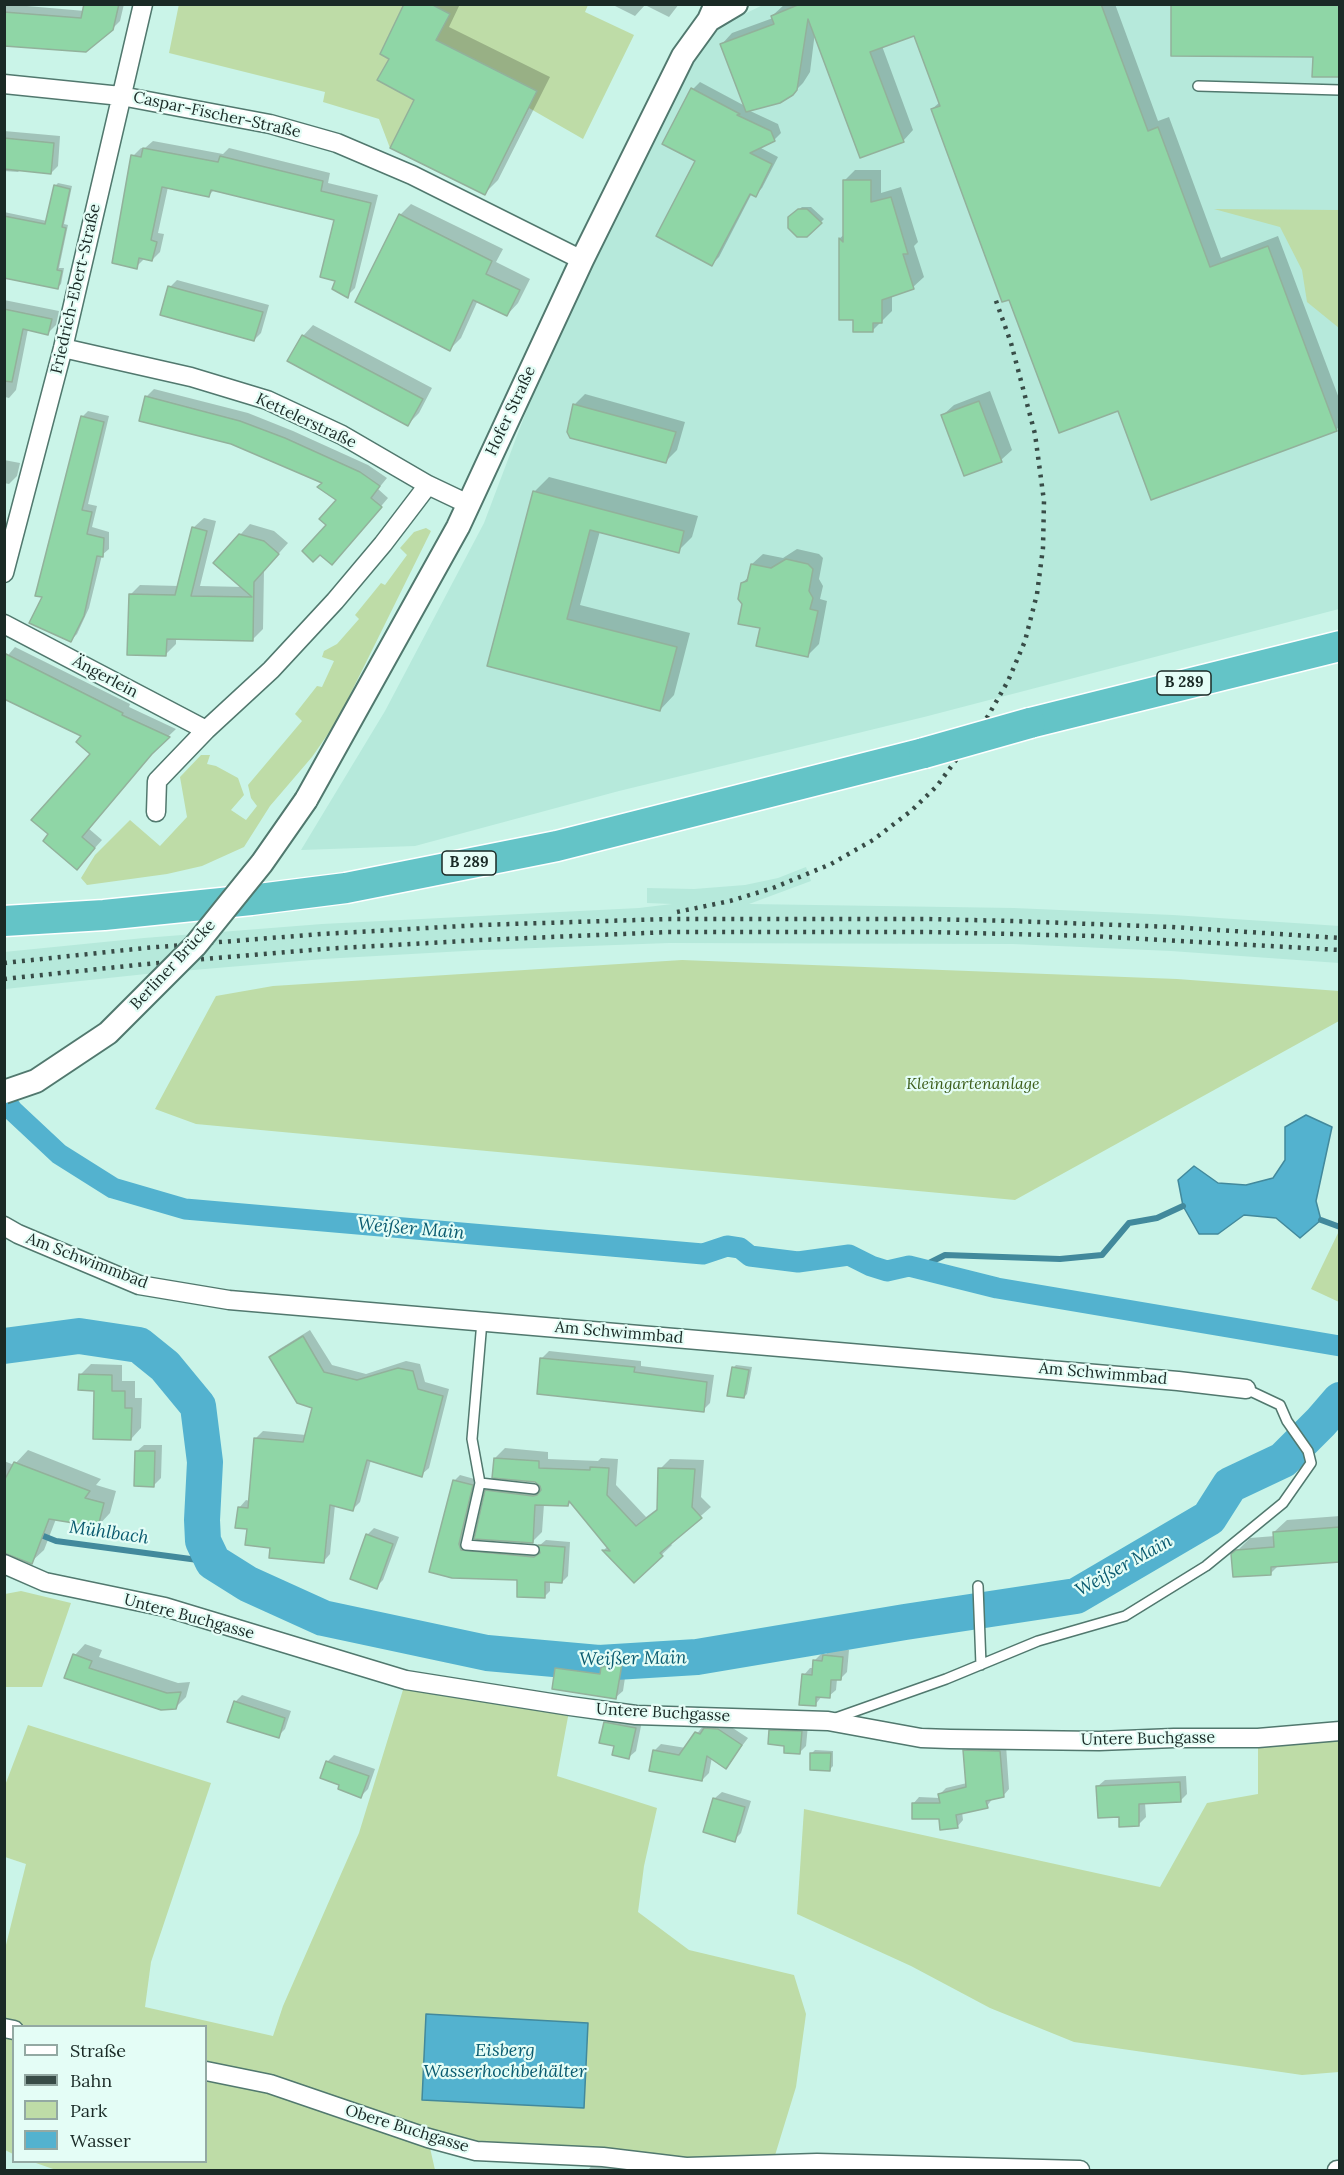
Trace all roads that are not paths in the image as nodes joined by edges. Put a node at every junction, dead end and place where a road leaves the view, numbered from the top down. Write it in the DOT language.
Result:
graph roads {
  1 [pos="143,4"];
  2 [pos="736,4"];
  3 [pos="713,12"];
  4 [pos="4,84"];
  5 [pos="1198,86"];
  6 [pos="1340,90"];
  7 [pos="121,96"];
  8 [pos="582,260"];
  9 [pos="63,348"];
  10 [pos="428,485"];
  11 [pos="468,504"];
  12 [pos="4,573"];
  13 [pos="4,624"];
  14 [pos="1340,646"];
  15 [pos="206,730"];
  16 [pos="306,800"];
  17 [pos="156,812"];
  18 [pos="4,921"];
  19 [pos="4,1092"];
  20 [pos="4,1226"];
  21 [pos="482,1321"];
  22 [pos="1246,1389"];
  23 [pos="480,1483"];
  24 [pos="534,1489"];
  25 [pos="534,1550"];
  26 [pos="4,1564"];
  27 [pos="978,1586"];
  28 [pos="981,1665"];
  29 [pos="828,1721"];
  30 [pos="1340,1731"];
  31 [pos="207,2071"];
  32 [pos="1080,2170"];
  1 -- 7 [label="street, Friedrich-Ebert-Straße"];
  2 -- 3 [label="street, Hofer Straße"];
  3 -- 8 [label="street, Hofer Straße"];
  4 -- 7 [label="street, Caspar-Fischer-Straße"];
  5 -- 6 [label="lane"];
  7 -- 8 [label="street, Caspar-Fischer-Straße"];
  7 -- 9 [label="street, Friedrich-Ebert-Straße"];
  8 -- 11 [label="street, Hofer Straße"];
  9 -- 10 [label="street, Kettelerstraße"];
  9 -- 12 [label="street, Friedrich-Ebert-Straße"];
  10 -- 11 [label="street, Kettelerstraße"];
  10 -- 15 [label="street"];
  11 -- 16 [label="street, Hofer Straße"];
  13 -- 15 [label="street, Ängerlein"];
  14 -- 18 [label="highway, B 289, bridge"];
  15 -- 17 [label="street"];
  16 -- 19 [label="street, Berliner Brücke, bridge"];
  20 -- 21 [label="street, Am Schwimmbad"];
  21 -- 22 [label="street, Am Schwimmbad"];
  21 -- 23 [label="lane"];
  22 -- 28 [label="lane"];
  23 -- 24 [label="lane"];
  23 -- 25 [label="lane"];
  26 -- 29 [label="street, Untere Buchgasse"];
  27 -- 28 [label="lane"];
  28 -- 29 [label="lane"];
  29 -- 30 [label="street, Untere Buchgasse"];
  31 -- 32 [label="street, Obere Buchgasse"];
}
